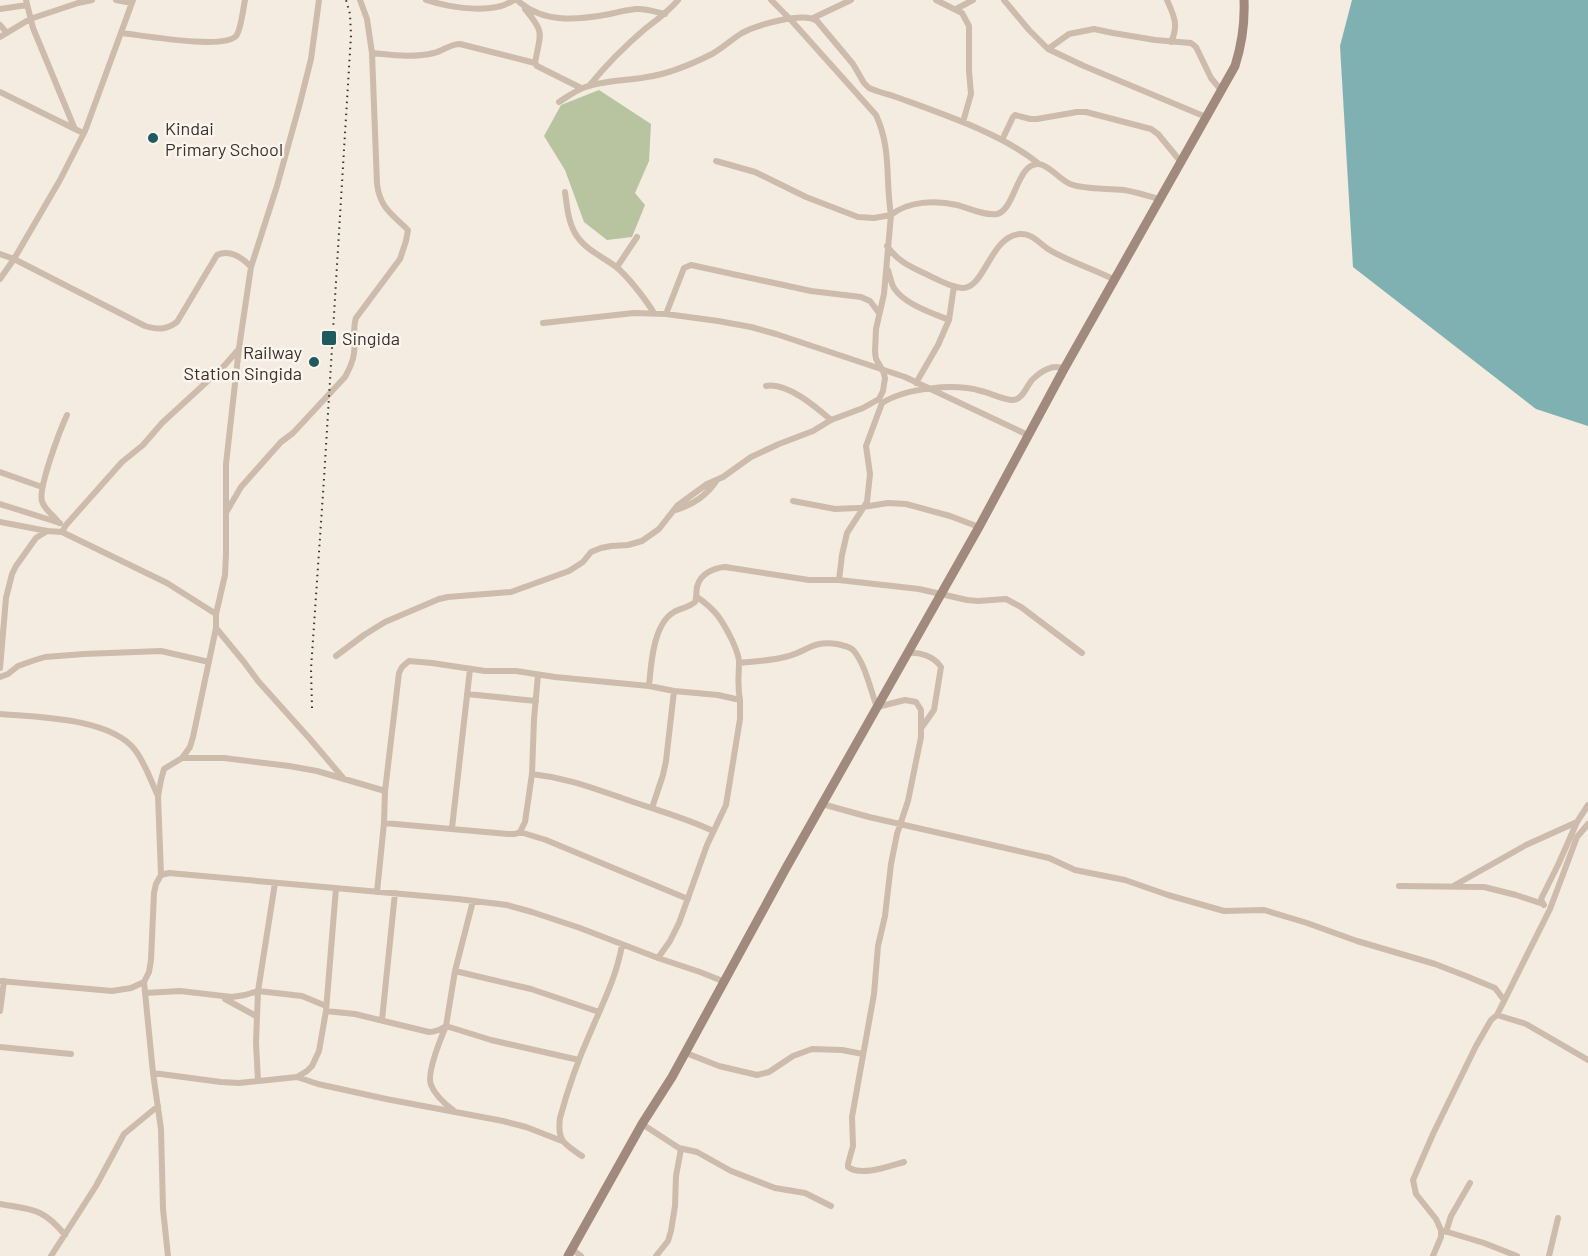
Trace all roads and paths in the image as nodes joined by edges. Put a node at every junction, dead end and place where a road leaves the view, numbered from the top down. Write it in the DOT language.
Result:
graph roads {
  1 [pos="92,0"];
  2 [pos="116,0"];
  3 [pos="245,0"];
  4 [pos="319,0"];
  5 [pos="360,0"];
  6 [pos="426,0"];
  7 [pos="515,0"];
  8 [pos="678,0"];
  9 [pos="771,0"];
  10 [pos="851,0"];
  11 [pos="936,0"];
  12 [pos="973,0"];
  13 [pos="1004,0"];
  14 [pos="1167,0"];
  15 [pos="1244,0"];
  16 [pos="133,1"];
  17 [pos="26,3"];
  18 [pos="523,6"];
  19 [pos="956,9"];
  20 [pos="1,11"];
  21 [pos="665,14"];
  22 [pos="813,18"];
  23 [pos="30,19"];
  24 [pos="790,19"];
  25 [pos="0,25"];
  26 [pos="8,33"];
  27 [pos="121,33"];
  28 [pos="0,37"];
  29 [pos="1172,42"];
  30 [pos="1048,49"];
  31 [pos="372,53"];
  32 [pos="535,63"];
  33 [pos="585,87"];
  34 [pos="1221,90"];
  35 [pos="0,92"];
  36 [pos="559,102"];
  37 [pos="1206,117"];
  38 [pos="963,122"];
  39 [pos="74,127"];
  40 [pos="83,133"];
  41 [pos="1002,140"];
  42 [pos="716,160"];
  43 [pos="1181,162"];
  44 [pos="1039,164"];
  45 [pos="565,192"];
  46 [pos="1160,199"];
  47 [pos="891,215"];
  48 [pos="637,237"];
  49 [pos="887,246"];
  50 [pos="0,254"];
  51 [pos="14,259"];
  52 [pos="886,260"];
  53 [pos="251,267"];
  54 [pos="616,267"];
  55 [pos="0,279"];
  56 [pos="1115,280"];
  57 [pos="954,286"];
  58 [pos="654,313"];
  59 [pos="879,313"];
  60 [pos="666,314"];
  61 [pos="949,320"];
  62 [pos="543,323"];
  63 [pos="239,348"];
  64 [pos="1064,369"];
  65 [pos="883,371"];
  66 [pos="916,382"];
  67 [pos="766,386"];
  68 [pos="931,389"];
  69 [pos="67,415"];
  70 [pos="831,420"];
  71 [pos="1028,435"];
  72 [pos="0,471"];
  73 [pos="42,488"];
  74 [pos="793,501"];
  75 [pos="0,504"];
  76 [pos="866,507"];
  77 [pos="226,513"];
  78 [pos="0,522"];
  79 [pos="62,524"];
  80 [pos="979,527"];
  81 [pos="47,531"];
  82 [pos="62,532"];
  83 [pos="839,580"];
  84 [pos="940,593"];
  85 [pos="696,597"];
  86 [pos="216,614"];
  87 [pos="216,628"];
  88 [pos="907,653"];
  89 [pos="1082,653"];
  90 [pos="336,656"];
  91 [pos="209,662"];
  92 [pos="739,663"];
  93 [pos="0,668"];
  94 [pos="470,669"];
  95 [pos="538,675"];
  96 [pos="0,677"];
  97 [pos="649,686"];
  98 [pos="674,690"];
  99 [pos="467,694"];
  100 [pos="740,700"];
  101 [pos="536,701"];
  102 [pos="877,707"];
  103 [pos="0,714"];
  104 [pos="922,728"];
  105 [pos="182,758"];
  106 [pos="532,774"];
  107 [pos="344,780"];
  108 [pos="385,791"];
  109 [pos="158,796"];
  110 [pos="822,804"];
  111 [pos="1588,805"];
  112 [pos="652,808"];
  113 [pos="1577,822"];
  114 [pos="384,823"];
  115 [pos="900,824"];
  116 [pos="1588,824"];
  117 [pos="452,828"];
  118 [pos="713,831"];
  119 [pos="520,832"];
  120 [pos="161,875"];
  121 [pos="275,883"];
  122 [pos="1399,886"];
  123 [pos="1453,886"];
  124 [pos="336,888"];
  125 [pos="377,892"];
  126 [pos="396,893"];
  127 [pos="688,898"];
  128 [pos="473,901"];
  129 [pos="1543,904"];
  130 [pos="1550,909"];
  131 [pos="622,945"];
  132 [pos="658,958"];
  133 [pos="455,971"];
  134 [pos="2,981"];
  135 [pos="144,982"];
  136 [pos="725,982"];
  137 [pos="258,991"];
  138 [pos="145,993"];
  139 [pos="222,997"];
  140 [pos="1504,1000"];
  141 [pos="326,1009"];
  142 [pos="0,1011"];
  143 [pos="599,1012"];
  144 [pos="1497,1015"];
  145 [pos="256,1016"];
  146 [pos="382,1020"];
  147 [pos="446,1026"];
  148 [pos="0,1047"];
  149 [pos="686,1053"];
  150 [pos="71,1054"];
  151 [pos="863,1054"];
  152 [pos="579,1060"];
  153 [pos="1588,1060"];
  154 [pos="153,1073"];
  155 [pos="297,1077"];
  156 [pos="258,1081"];
  157 [pos="158,1106"];
  158 [pos="456,1112"];
  159 [pos="642,1124"];
  160 [pos="562,1142"];
  161 [pos="681,1149"];
  162 [pos="582,1156"];
  163 [pos="904,1162"];
  164 [pos="1470,1184"];
  165 [pos="0,1204"];
  166 [pos="831,1206"];
  167 [pos="1558,1218"];
  168 [pos="1443,1231"];
  169 [pos="65,1234"];
  170 [pos="570,1252"];
  171 [pos="51,1256"];
  172 [pos="168,1256"];
  173 [pos="581,1256"];
  174 [pos="656,1256"];
  175 [pos="1433,1256"];
  176 [pos="1517,1256"];
  177 [pos="1550,1256"];
  1 -- 23 [label="street"];
  2 -- 16 [label="street"];
  3 -- 27 [label="street"];
  4 -- 53 [label="street"];
  5 -- 31 [label="street"];
  6 -- 7 [label="street"];
  7 -- 18 [label="street"];
  8 -- 21 [label="street"];
  9 -- 24 [label="street"];
  10 -- 22 [label="street"];
  11 -- 19 [label="street"];
  12 -- 19 [label="street"];
  13 -- 30 [label="street"];
  14 -- 29 [label="street"];
  15 -- 34 [label="main road"];
  16 -- 27 [label="street"];
  17 -- 20 [label="street"];
  17 -- 23 [label="street"];
  18 -- 21 [label="street"];
  18 -- 32 [label="street"];
  19 -- 38 [label="street"];
  21 -- 33 [label="street"];
  22 -- 24 [label="street"];
  22 -- 38 [label="street"];
  23 -- 26 [label="street"];
  23 -- 39 [label="street"];
  24 -- 33 [label="street"];
  24 -- 47 [label="street"];
  25 -- 26 [label="street"];
  26 -- 28 [label="street"];
  27 -- 40 [label="street"];
  29 -- 30 [label="street"];
  29 -- 34 [label="street"];
  30 -- 37 [label="street"];
  31 -- 32 [label="street"];
  31 -- 77 [label="street"];
  32 -- 33 [label="street"];
  33 -- 36 [label="street"];
  34 -- 37 [label="main road"];
  35 -- 39 [label="street"];
  37 -- 43 [label="main road"];
  38 -- 41 [label="street"];
  39 -- 40 [label="street"];
  40 -- 51 [label="street"];
  41 -- 43 [label="street"];
  41 -- 44 [label="street"];
  42 -- 47 [label="street"];
  43 -- 46 [label="main road"];
  44 -- 46 [label="street"];
  44 -- 47 [label="street"];
  45 -- 54 [label="street"];
  46 -- 56 [label="main road"];
  47 -- 49 [label="street"];
  48 -- 54 [label="street"];
  49 -- 52 [label="street"];
  49 -- 57 [label="street"];
  50 -- 51 [label="street"];
  51 -- 53 [label="street"];
  51 -- 55 [label="street"];
  52 -- 59 [label="street"];
  52 -- 61 [label="street"];
  53 -- 63 [label="street"];
  54 -- 58 [label="street"];
  56 -- 57 [label="street"];
  56 -- 64 [label="main road"];
  57 -- 61 [label="street"];
  58 -- 60 [label="street"];
  58 -- 62 [label="street"];
  59 -- 60 [label="street"];
  59 -- 65 [label="street"];
  60 -- 65 [label="street"];
  61 -- 66 [label="street"];
  63 -- 77 [label="street"];
  63 -- 79 [label="street"];
  64 -- 68 [label="street"];
  64 -- 71 [label="main road"];
  65 -- 66 [label="street"];
  65 -- 70 [label="street"];
  66 -- 68 [label="street"];
  67 -- 70 [label="street"];
  68 -- 71 [label="street"];
  68 -- 76 [label="street"];
  69 -- 73 [label="street"];
  70 -- 90 [label="street"];
  71 -- 80 [label="main road"];
  72 -- 73 [label="street"];
  73 -- 79 [label="street"];
  74 -- 76 [label="street"];
  75 -- 79 [label="street"];
  76 -- 80 [label="street"];
  76 -- 83 [label="street"];
  77 -- 86 [label="street"];
  78 -- 81 [label="street"];
  79 -- 82 [label="street"];
  80 -- 84 [label="main road"];
  81 -- 82 [label="street"];
  81 -- 93 [label="street"];
  82 -- 86 [label="street"];
  83 -- 84 [label="street"];
  83 -- 85 [label="street"];
  84 -- 88 [label="main road"];
  84 -- 89 [label="street"];
  85 -- 92 [label="street"];
  85 -- 97 [label="street"];
  86 -- 87 [label="street"];
  87 -- 91 [label="street"];
  87 -- 107 [label="street"];
  88 -- 102 [label="main road"];
  88 -- 104 [label="street"];
  91 -- 96 [label="street"];
  91 -- 105 [label="street"];
  92 -- 100 [label="street"];
  92 -- 102 [label="street"];
  94 -- 95 [label="street"];
  94 -- 99 [label="street"];
  94 -- 108 [label="street"];
  95 -- 97 [label="street"];
  95 -- 101 [label="street"];
  97 -- 98 [label="street"];
  98 -- 100 [label="street"];
  98 -- 112 [label="street"];
  99 -- 101 [label="street"];
  99 -- 117 [label="street"];
  100 -- 118 [label="street"];
  101 -- 106 [label="street"];
  102 -- 104 [label="street"];
  102 -- 110 [label="main road"];
  103 -- 109 [label="street"];
  104 -- 115 [label="street"];
  105 -- 107 [label="street"];
  105 -- 109 [label="street"];
  106 -- 112 [label="street"];
  106 -- 119 [label="street"];
  107 -- 108 [label="street"];
  108 -- 114 [label="street"];
  109 -- 120 [label="street"];
  110 -- 115 [label="street"];
  110 -- 136 [label="main road"];
  111 -- 113 [label="street"];
  112 -- 118 [label="street"];
  113 -- 123 [label="street"];
  113 -- 129 [label="street"];
  114 -- 117 [label="street"];
  114 -- 125 [label="street"];
  115 -- 140 [label="street"];
  115 -- 151 [label="street"];
  116 -- 130 [label="street"];
  117 -- 119 [label="street"];
  118 -- 127 [label="street"];
  119 -- 127 [label="street"];
  120 -- 121 [label="street"];
  120 -- 135 [label="street"];
  121 -- 124 [label="street"];
  121 -- 137 [label="street"];
  122 -- 123 [label="street"];
  123 -- 129 [label="street"];
  124 -- 125 [label="street"];
  124 -- 141 [label="street"];
  125 -- 126 [label="street"];
  126 -- 128 [label="street"];
  126 -- 146 [label="street"];
  127 -- 132 [label="street"];
  128 -- 131 [label="street"];
  128 -- 133 [label="street"];
  129 -- 130 [label="street"];
  130 -- 140 [label="street"];
  131 -- 132 [label="street"];
  131 -- 143 [label="street"];
  132 -- 136 [label="street"];
  133 -- 143 [label="street"];
  133 -- 147 [label="street"];
  134 -- 135 [label="street"];
  134 -- 142 [label="street"];
  135 -- 138 [label="street"];
  136 -- 149 [label="main road"];
  137 -- 139 [label="street"];
  137 -- 141 [label="street"];
  137 -- 145 [label="street"];
  138 -- 139 [label="street"];
  138 -- 154 [label="street"];
  139 -- 145 [label="street"];
  140 -- 144 [label="street"];
  141 -- 146 [label="street"];
  141 -- 155 [label="street"];
  143 -- 152 [label="street"];
  144 -- 153 [label="street"];
  144 -- 168 [label="street"];
  145 -- 156 [label="street"];
  146 -- 147 [label="street"];
  147 -- 152 [label="street"];
  147 -- 158 [label="street"];
  148 -- 150 [label="street"];
  149 -- 151 [label="street"];
  149 -- 159 [label="main road"];
  151 -- 163 [label="street"];
  152 -- 160 [label="street"];
  154 -- 156 [label="street"];
  154 -- 157 [label="street"];
  155 -- 156 [label="street"];
  155 -- 158 [label="street"];
  157 -- 169 [label="street"];
  157 -- 172 [label="street"];
  158 -- 160 [label="street"];
  159 -- 161 [label="street"];
  159 -- 170 [label="main road"];
  160 -- 162 [label="street"];
  161 -- 166 [label="street"];
  161 -- 174 [label="street"];
  164 -- 168 [label="street"];
  165 -- 169 [label="street"];
  167 -- 177 [label="street"];
  168 -- 175 [label="street"];
  168 -- 176 [label="street"];
  169 -- 171 [label="street"];
  170 -- 173 [label="street"];
}
